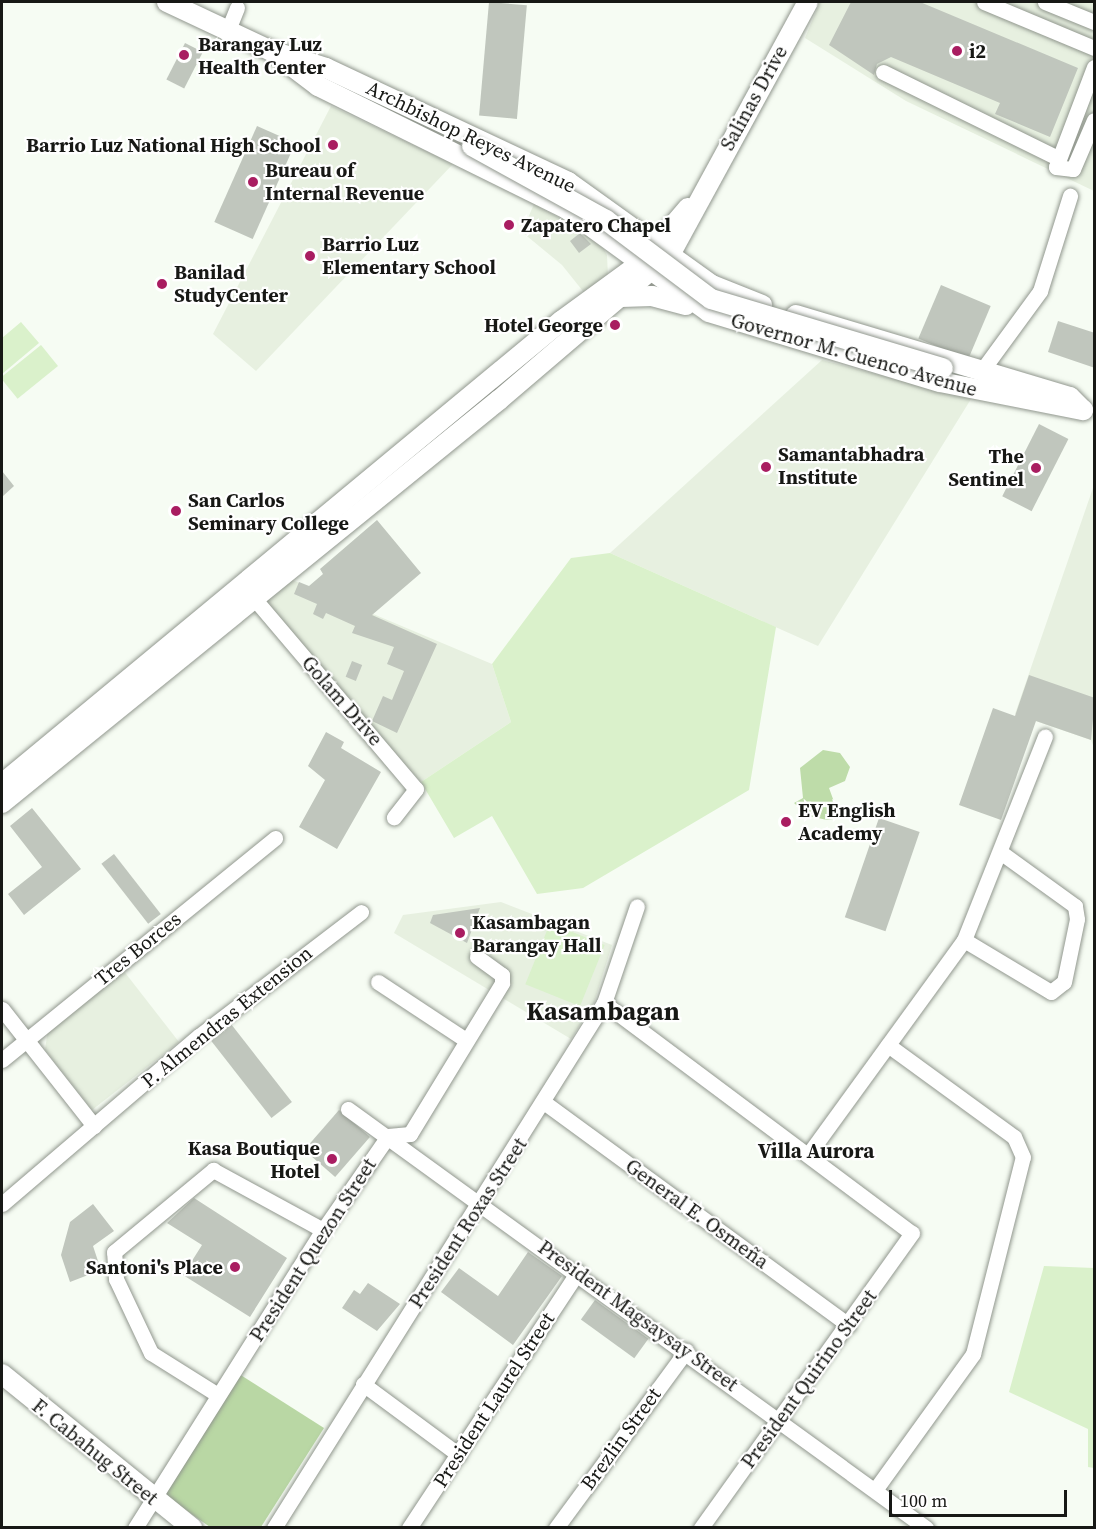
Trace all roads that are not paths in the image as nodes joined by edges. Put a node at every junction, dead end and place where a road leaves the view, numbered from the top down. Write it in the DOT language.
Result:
graph roads {
  1 [pos="167,2"];
  2 [pos="808,2"];
  3 [pos="984,2"];
  4 [pos="1045,2"];
  5 [pos="237,8"];
  6 [pos="1095,22"];
  7 [pos="228,30"];
  8 [pos="1095,48"];
  9 [pos="272,51"];
  10 [pos="1095,67"];
  11 [pos="883,72"];
  12 [pos="1095,120"];
  13 [pos="1088,154"];
  14 [pos="1056,157"];
  15 [pos="1070,196"];
  16 [pos="608,207"];
  17 [pos="601,232"];
  18 [pos="664,248"];
  19 [pos="647,267"];
  20 [pos="721,289"];
  21 [pos="617,291"];
  22 [pos="707,312"];
  23 [pos="943,368"];
  24 [pos="983,369"];
  25 [pos="1089,411"];
  26 [pos="248,592"];
  27 [pos="1046,736"];
  28 [pos="2,784"];
  29 [pos="2,803"];
  30 [pos="394,817"];
  31 [pos="275,838"];
  32 [pos="1000,852"];
  33 [pos="637,906"];
  34 [pos="361,912"];
  35 [pos="964,940"];
  36 [pos="477,957"];
  37 [pos="378,982"];
  38 [pos="604,1003"];
  39 [pos="2,1009"];
  40 [pos="26,1039"];
  41 [pos="466,1040"];
  42 [pos="888,1044"];
  43 [pos="2,1060"];
  44 [pos="545,1103"];
  45 [pos="348,1109"];
  46 [pos="94,1126"];
  47 [pos="388,1136"];
  48 [pos="810,1152"];
  49 [pos="483,1202"];
  50 [pos="2,1204"];
  51 [pos="323,1230"];
  52 [pos="578,1272"];
  53 [pos="848,1325"];
  54 [pos="686,1351"];
  55 [pos="2,1374"];
  56 [pos="363,1384"];
  57 [pos="218,1395"];
  58 [pos="778,1419"];
  59 [pos="459,1455"];
  60 [pos="875,1490"];
  61 [pos="153,1499"];
  62 [pos="135,1527"];
  63 [pos="192,1527"];
  64 [pos="274,1527"];
  65 [pos="410,1527"];
  66 [pos="556,1527"];
  67 [pos="701,1527"];
  68 [pos="926,1527"];
  1 -- 7 [label="main road, Archbishop Reyes Avenue"];
  2 -- 18 [label="main road, Salinas Drive"];
  3 -- 8 [label="street"];
  4 -- 6 [label="street"];
  5 -- 7 [label="street"];
  7 -- 9 [label="main road, Archbishop Reyes Avenue"];
  9 -- 16 [label="main road, Archbishop Reyes Avenue"];
  9 -- 17 [label="main road, Archbishop Reyes Avenue"];
  9 -- 23 [label="main road, Archbishop Reyes Avenue, bridge"];
  10 -- 14 [label="street"];
  11 -- 14 [label="street"];
  12 -- 13 [label="street"];
  13 -- 14 [label="street"];
  15 -- 24 [label="street"];
  16 -- 17 [label="main road"];
  16 -- 18 [label="main road, Archbishop Reyes Avenue"];
  17 -- 19 [label="main road, Archbishop Reyes Avenue"];
  17 -- 21 [label="main road"];
  18 -- 19 [label="main road, Salinas Drive"];
  18 -- 20 [label="main road, Governor M. Cuenco Avenue"];
  19 -- 21 [label="main road, Salinas Drive"];
  19 -- 22 [label="main road, Governor M. Cuenco Avenue"];
  20 -- 22 [label="main road"];
  20 -- 24 [label="main road, Governor M. Cuenco Avenue"];
  21 -- 22 [label="main road"];
  21 -- 26 [label="main road, Salinas Drive"];
  22 -- 25 [label="main road, Governor M. Cuenco Avenue"];
  23 -- 25 [label="main road, Governor M. Cuenco Avenue"];
  24 -- 25 [label="main road, Governor M. Cuenco Avenue"];
  26 -- 28 [label="main road"];
  26 -- 29 [label="main road"];
  26 -- 30 [label="street, Golam Drive"];
  27 -- 32 [label="street"];
  31 -- 40 [label="street, Tres Borces"];
  32 -- 35 [label="street"];
  32 -- 35 [label="street"];
  33 -- 38 [label="street, President Roxas Street"];
  34 -- 46 [label="street, P. Almendras Extension"];
  35 -- 42 [label="street"];
  36 -- 41 [label="street"];
  37 -- 41 [label="street"];
  38 -- 44 [label="street, President Roxas Street"];
  38 -- 48 [label="street"];
  39 -- 40 [label="street"];
  40 -- 43 [label="street, Tres Borces"];
  40 -- 46 [label="street"];
  41 -- 47 [label="street"];
  42 -- 48 [label="street"];
  42 -- 60 [label="street"];
  44 -- 49 [label="street, President Roxas Street"];
  44 -- 53 [label="street, General E. Osmeña"];
  45 -- 47 [label="street, President Magsaysay Street"];
  46 -- 50 [label="street, P. Almendras Extension"];
  47 -- 49 [label="street, President Magsaysay Street"];
  47 -- 51 [label="street, President Quezon Street"];
  48 -- 53 [label="street, President Quirino Street"];
  49 -- 52 [label="street, President Magsaysay Street"];
  49 -- 56 [label="street, President Roxas Street"];
  51 -- 57 [label="street, President Quezon Street"];
  51 -- 57 [label="street"];
  52 -- 54 [label="street, President Magsaysay Street"];
  52 -- 59 [label="street, President Laurel Street"];
  53 -- 58 [label="street, President Quirino Street"];
  54 -- 58 [label="street, President Magsaysay Street"];
  54 -- 66 [label="street, Brezlin Street"];
  55 -- 61 [label="main road, F. Cabahug Street"];
  56 -- 59 [label="street"];
  56 -- 64 [label="street, President Roxas Street"];
  57 -- 61 [label="street, President Quezon Street"];
  58 -- 60 [label="street, President Magsaysay Street"];
  58 -- 67 [label="street, President Quirino Street"];
  59 -- 65 [label="street, President Laurel Street"];
  60 -- 68 [label="street, President Magsaysay Street"];
  61 -- 62 [label="street, President Quezon Street"];
  61 -- 63 [label="main road, F. Cabahug Street"];
}
